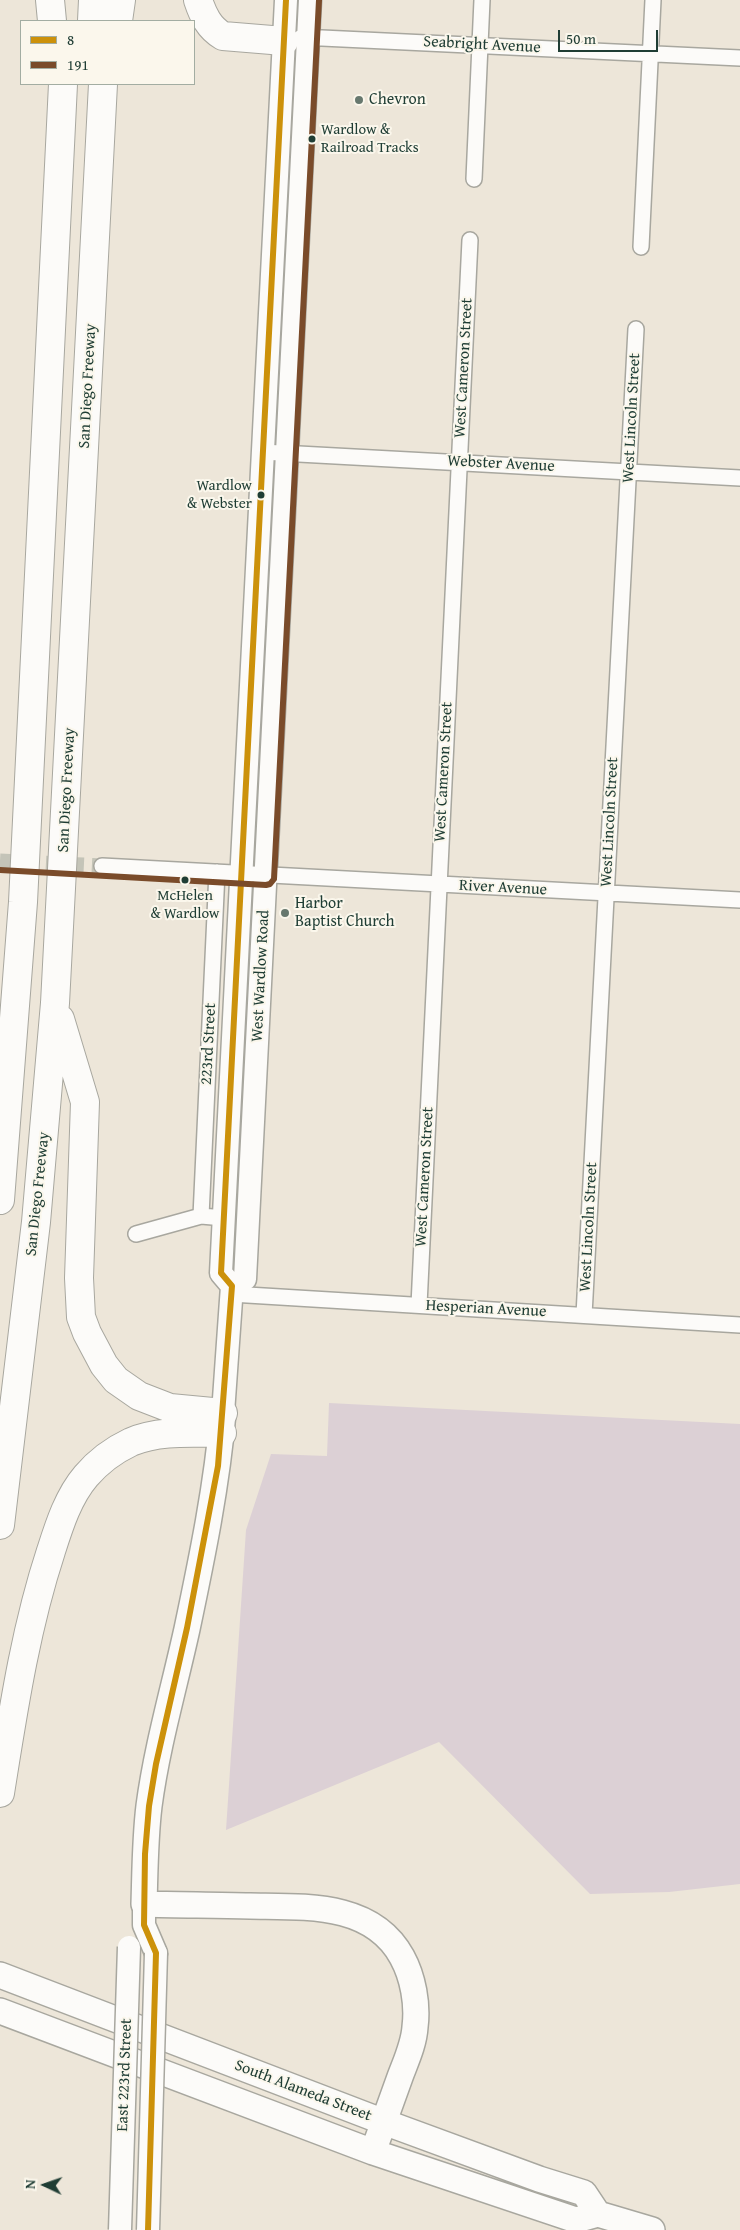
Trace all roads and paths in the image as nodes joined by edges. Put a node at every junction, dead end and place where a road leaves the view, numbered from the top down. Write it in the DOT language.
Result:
graph roads {
  1 [pos="50,0"];
  2 [pos="68,0"];
  3 [pos="198,0"];
  4 [pos="286,0"];
  5 [pos="310,0"];
  6 [pos="482,0"];
  7 [pos="653,0"];
  8 [pos="105,8"];
  9 [pos="52,20"];
  10 [pos="66,20"];
  11 [pos="83,20"];
  12 [pos="296,39"];
  13 [pos="480,45"];
  14 [pos="651,53"];
  15 [pos="740,58"];
  16 [pos="57,85"];
  17 [pos="63,85"];
  18 [pos="98,86"];
  19 [pos="60,128"];
  20 [pos="474,179"];
  21 [pos="470,240"];
  22 [pos="641,246"];
  23 [pos="636,329"];
  24 [pos="262,452"];
  25 [pos="287,453"];
  26 [pos="459,462"];
  27 [pos="629,472"];
  28 [pos="740,478"];
  29 [pos="102,866"];
  30 [pos="216,872"];
  31 [pos="242,874"];
  32 [pos="266,876"];
  33 [pos="439,884"];
  34 [pos="607,893"];
  35 [pos="740,900"];
  36 [pos="56,1003"];
  37 [pos="52,1047"];
  38 [pos="1,1187"];
  39 [pos="200,1216"];
  40 [pos="224,1218"];
  41 [pos="136,1234"];
  42 [pos="232,1290"];
  43 [pos="419,1305"];
  44 [pos="584,1315"];
  45 [pos="740,1324"];
  46 [pos="222,1423"];
  47 [pos="0,1525"];
  48 [pos="0,1793"];
  49 [pos="144,1915"];
  50 [pos="0,1975"];
  51 [pos="0,2011"];
  52 [pos="384,2122"];
  53 [pos="373,2152"];
  54 [pos="598,2214"];
  55 [pos="120,2230"];
  56 [pos="148,2230"];
  57 [pos="652,2230"];
  1 -- 9 [label="highway"];
  2 -- 10 [label="highway"];
  3 -- 12 [label="highway"];
  4 -- 12 [label="main road, West Wardlow Road"];
  5 -- 12 [label="main road, West Wardlow Road"];
  6 -- 13 [label="street"];
  7 -- 14 [label="street"];
  8 -- 11 [label="highway"];
  12 -- 13 [label="street, Seabright Avenue"];
  12 -- 24 [label="main road, West Wardlow Road"];
  12 -- 25 [label="main road, West Wardlow Road"];
  13 -- 14 [label="street, Seabright Avenue"];
  13 -- 20 [label="street"];
  14 -- 15 [label="street, Seabright Avenue"];
  14 -- 22 [label="street"];
  16 -- 19 [label="highway"];
  17 -- 19 [label="highway"];
  18 -- 36 [label="highway, San Diego Freeway"];
  18 -- 37 [label="highway"];
  18 -- 38 [label="highway"];
  19 -- 38 [label="highway"];
  21 -- 26 [label="street, West Cameron Street"];
  23 -- 27 [label="street, West Lincoln Street"];
  24 -- 25 [label="street, Webster Avenue"];
  24 -- 31 [label="main road, West Wardlow Road"];
  25 -- 26 [label="street, Webster Avenue"];
  25 -- 32 [label="main road, West Wardlow Road"];
  26 -- 27 [label="street, Webster Avenue"];
  26 -- 33 [label="street, West Cameron Street"];
  27 -- 28 [label="street, Webster Avenue"];
  27 -- 34 [label="street, West Lincoln Street"];
  29 -- 30 [label="street, River Avenue"];
  30 -- 31 [label="street, River Avenue"];
  30 -- 39 [label="street, 223rd Street"];
  31 -- 32 [label="street, River Avenue"];
  31 -- 40 [label="main road, West Wardlow Road"];
  32 -- 33 [label="street, River Avenue"];
  32 -- 42 [label="main road, West Wardlow Road"];
  33 -- 34 [label="street, River Avenue"];
  33 -- 43 [label="street, West Cameron Street"];
  34 -- 35 [label="street, River Avenue"];
  34 -- 44 [label="street, West Lincoln Street"];
  36 -- 37 [label="highway, San Diego Freeway"];
  36 -- 46 [label="highway"];
  37 -- 47 [label="highway, San Diego Freeway"];
  39 -- 40 [label="street"];
  39 -- 41 [label="street"];
  40 -- 42 [label="main road, West Wardlow Road"];
  42 -- 43 [label="street, Hesperian Avenue"];
  42 -- 46 [label="main road, East 223rd Street"];
  43 -- 44 [label="street, Hesperian Avenue"];
  44 -- 45 [label="street, Hesperian Avenue"];
  46 -- 48 [label="highway"];
  46 -- 49 [label="main road, East 223rd Street"];
  49 -- 52 [label="main road"];
  49 -- 55 [label="main road, East 223rd Street, bridge"];
  49 -- 56 [label="main road, East 223rd Street, bridge"];
  50 -- 52 [label="main road, South Alameda Street"];
  51 -- 53 [label="main road, South Alameda Street"];
  52 -- 53 [label="main road"];
  52 -- 54 [label="main road, South Alameda Street"];
  53 -- 54 [label="main road, South Alameda Street"];
  54 -- 57 [label="main road, South Alameda Street"];
}
